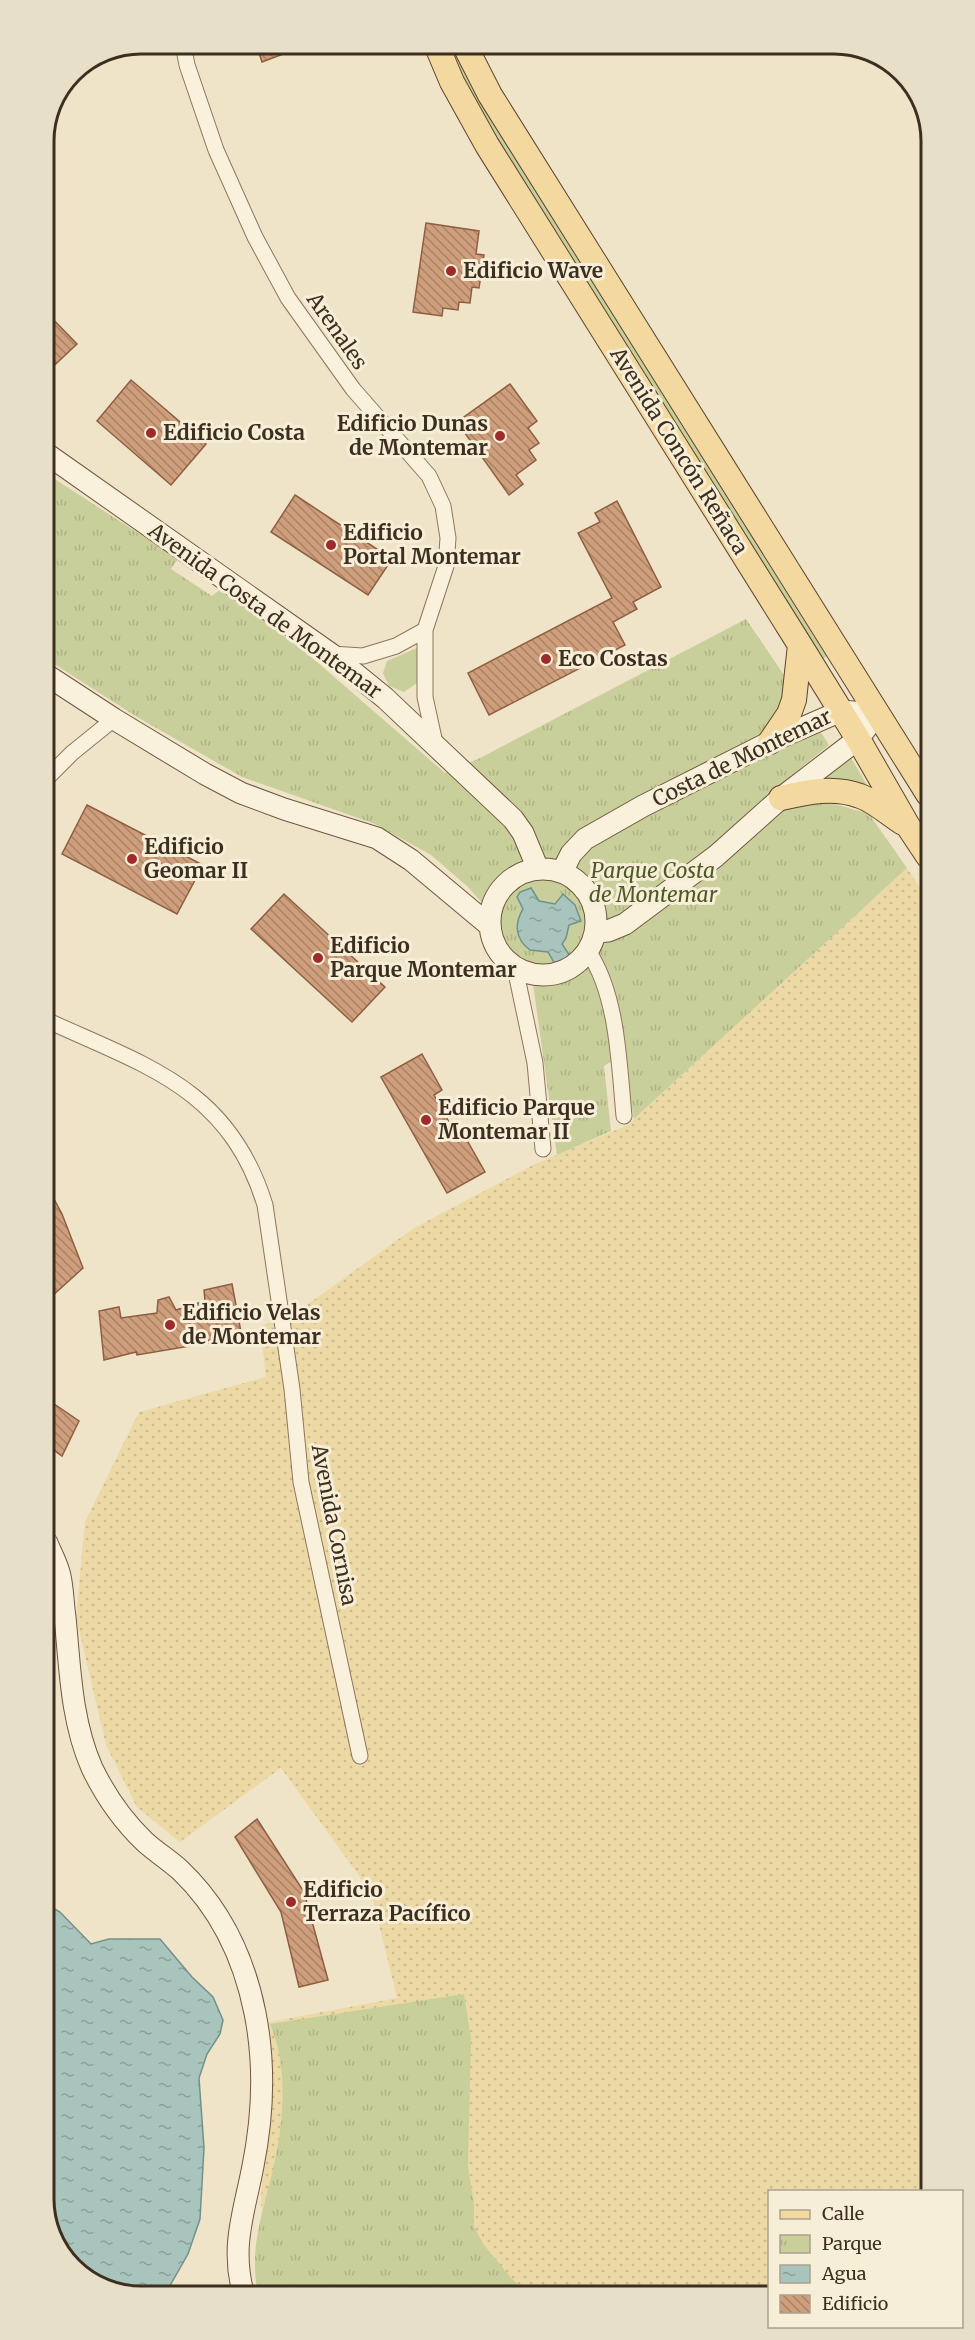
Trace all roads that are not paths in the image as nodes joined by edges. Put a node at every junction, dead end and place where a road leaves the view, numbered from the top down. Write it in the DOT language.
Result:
graph roads {
  1 [pos="185,54"];
  2 [pos="440,54"];
  3 [pos="469,54"];
  4 [pos="54,459"];
  5 [pos="425,630"];
  6 [pos="800,645"];
  7 [pos="331,654"];
  8 [pos="54,680"];
  9 [pos="841,711"];
  10 [pos="877,714"];
  11 [pos="114,719"];
  12 [pos="858,740"];
  13 [pos="770,742"];
  14 [pos="435,743"];
  15 [pos="54,771"];
  16 [pos="921,784"];
  17 [pos="781,798"];
  18 [pos="908,826"];
  19 [pos="921,846"];
  20 [pos="538,869"];
  21 [pos="562,872"];
  22 [pos="490,926"];
  23 [pos="592,942"];
  24 [pos="515,968"];
  25 [pos="54,1024"];
  26 [pos="624,1116"];
  27 [pos="543,1149"];
  28 [pos="54,1560"];
  29 [pos="360,1756"];
  30 [pos="242,2286"];
  1 -- 5 [label="street, Arenales"];
  2 -- 6 [label="main road, Avenida Concón Reñaca"];
  3 -- 10 [label="main road, Avenida Concón Reñaca"];
  4 -- 7 [label="street, Avenida Costa de Montemar"];
  5 -- 7 [label="street"];
  5 -- 14 [label="street, Arenales"];
  6 -- 9 [label="main road, Avenida Concón Reñaca"];
  6 -- 13 [label="main road"];
  7 -- 14 [label="street, Avenida Costa de Montemar"];
  8 -- 11 [label="street"];
  9 -- 10 [label="street, Costa de Montemar"];
  9 -- 12 [label="main road, Avenida Concón Reñaca"];
  9 -- 13 [label="street, Costa de Montemar"];
  10 -- 12 [label="street, Costa de Montemar"];
  10 -- 16 [label="main road, Avenida Concón Reñaca"];
  11 -- 15 [label="street"];
  11 -- 22 [label="street"];
  12 -- 17 [label="street, Costa de Montemar"];
  12 -- 18 [label="main road, Avenida Concón Reñaca"];
  13 -- 21 [label="street, Costa de Montemar"];
  14 -- 20 [label="street, Avenida Costa de Montemar"];
  17 -- 18 [label="main road"];
  17 -- 23 [label="street, Costa de Montemar"];
  18 -- 19 [label="main road, Avenida Concón Reñaca"];
  20 -- 21 [label="street"];
  20 -- 22 [label="street"];
  21 -- 23 [label="street"];
  22 -- 24 [label="street"];
  23 -- 24 [label="street"];
  23 -- 26 [label="street"];
  24 -- 27 [label="street"];
  25 -- 29 [label="street, Avenida Cornisa"];
  28 -- 30 [label="street"];
}
